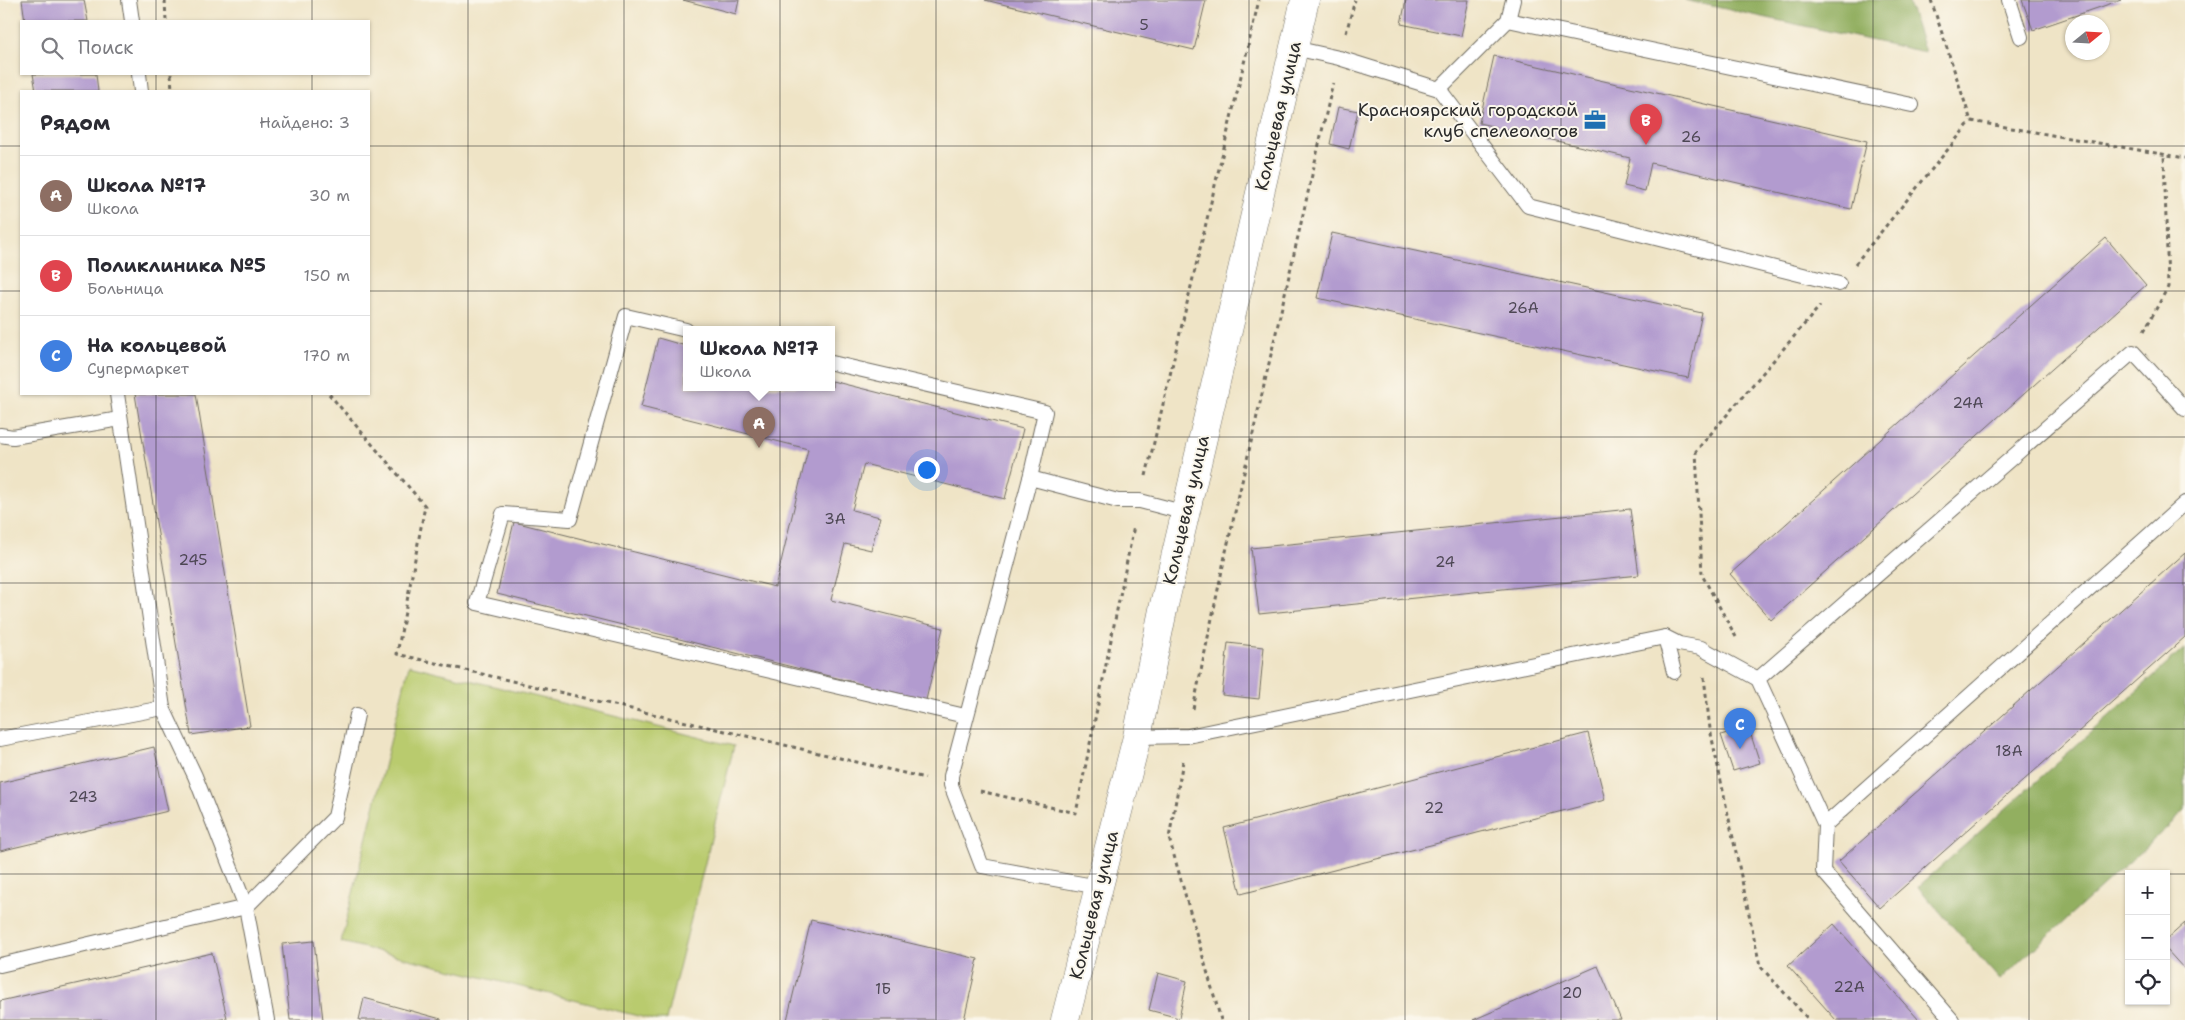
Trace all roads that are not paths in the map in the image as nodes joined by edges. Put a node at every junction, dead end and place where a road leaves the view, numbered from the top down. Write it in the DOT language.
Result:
graph roads {
  1 [pos="129,0"];
  2 [pos="1304,0"];
  3 [pos="1513,0"];
  4 [pos="2009,0"];
  5 [pos="132,20"];
  6 [pos="1508,20"];
  7 [pos="2021,37"];
  8 [pos="1294,48"];
  9 [pos="139,75"];
  10 [pos="1439,89"];
  11 [pos="141,90"];
  12 [pos="1912,105"];
  13 [pos="1839,284"];
  14 [pos="683,329"];
  15 [pos="835,364"];
  16 [pos="117,395"];
  17 [pos="2185,408"];
  18 [pos="120,418"];
  19 [pos="0,435"];
  20 [pos="1030,478"];
  21 [pos="2185,503"];
  22 [pos="1186,513"];
  23 [pos="1665,636"];
  24 [pos="1674,672"];
  25 [pos="1758,679"];
  26 [pos="163,708"];
  27 [pos="358,715"];
  28 [pos="965,716"];
  29 [pos="1137,737"];
  30 [pos="0,738"];
  31 [pos="1825,825"];
  32 [pos="1099,887"];
  33 [pos="246,907"];
  34 [pos="0,965"];
  35 [pos="267,1020"];
  36 [pos="1064,1020"];
  37 [pos="1952,1020"];
  1 -- 5 [label="lane"];
  2 -- 8 [label="street, Кольцевая улица"];
  3 -- 6 [label="lane"];
  4 -- 7 [label="lane"];
  6 -- 10 [label="lane"];
  6 -- 12 [label="lane"];
  8 -- 10 [label="lane"];
  8 -- 22 [label="street, Кольцевая улица"];
  9 -- 11 [label="lane"];
  10 -- 13 [label="lane"];
  14 -- 28 [label="lane"];
  15 -- 20 [label="lane"];
  16 -- 18 [label="lane"];
  17 -- 25 [label="lane"];
  18 -- 19 [label="lane"];
  18 -- 26 [label="lane"];
  20 -- 22 [label="lane"];
  20 -- 28 [label="lane"];
  21 -- 31 [label="lane"];
  22 -- 29 [label="street, Кольцевая улица"];
  23 -- 24 [label="lane"];
  23 -- 25 [label="lane"];
  23 -- 29 [label="lane"];
  25 -- 31 [label="lane"];
  26 -- 30 [label="lane"];
  26 -- 33 [label="lane"];
  27 -- 33 [label="lane"];
  28 -- 32 [label="lane"];
  29 -- 32 [label="street, Кольцевая улица"];
  31 -- 37 [label="lane"];
  32 -- 36 [label="street, Кольцевая улица"];
  33 -- 34 [label="lane"];
  33 -- 35 [label="lane"];
}
